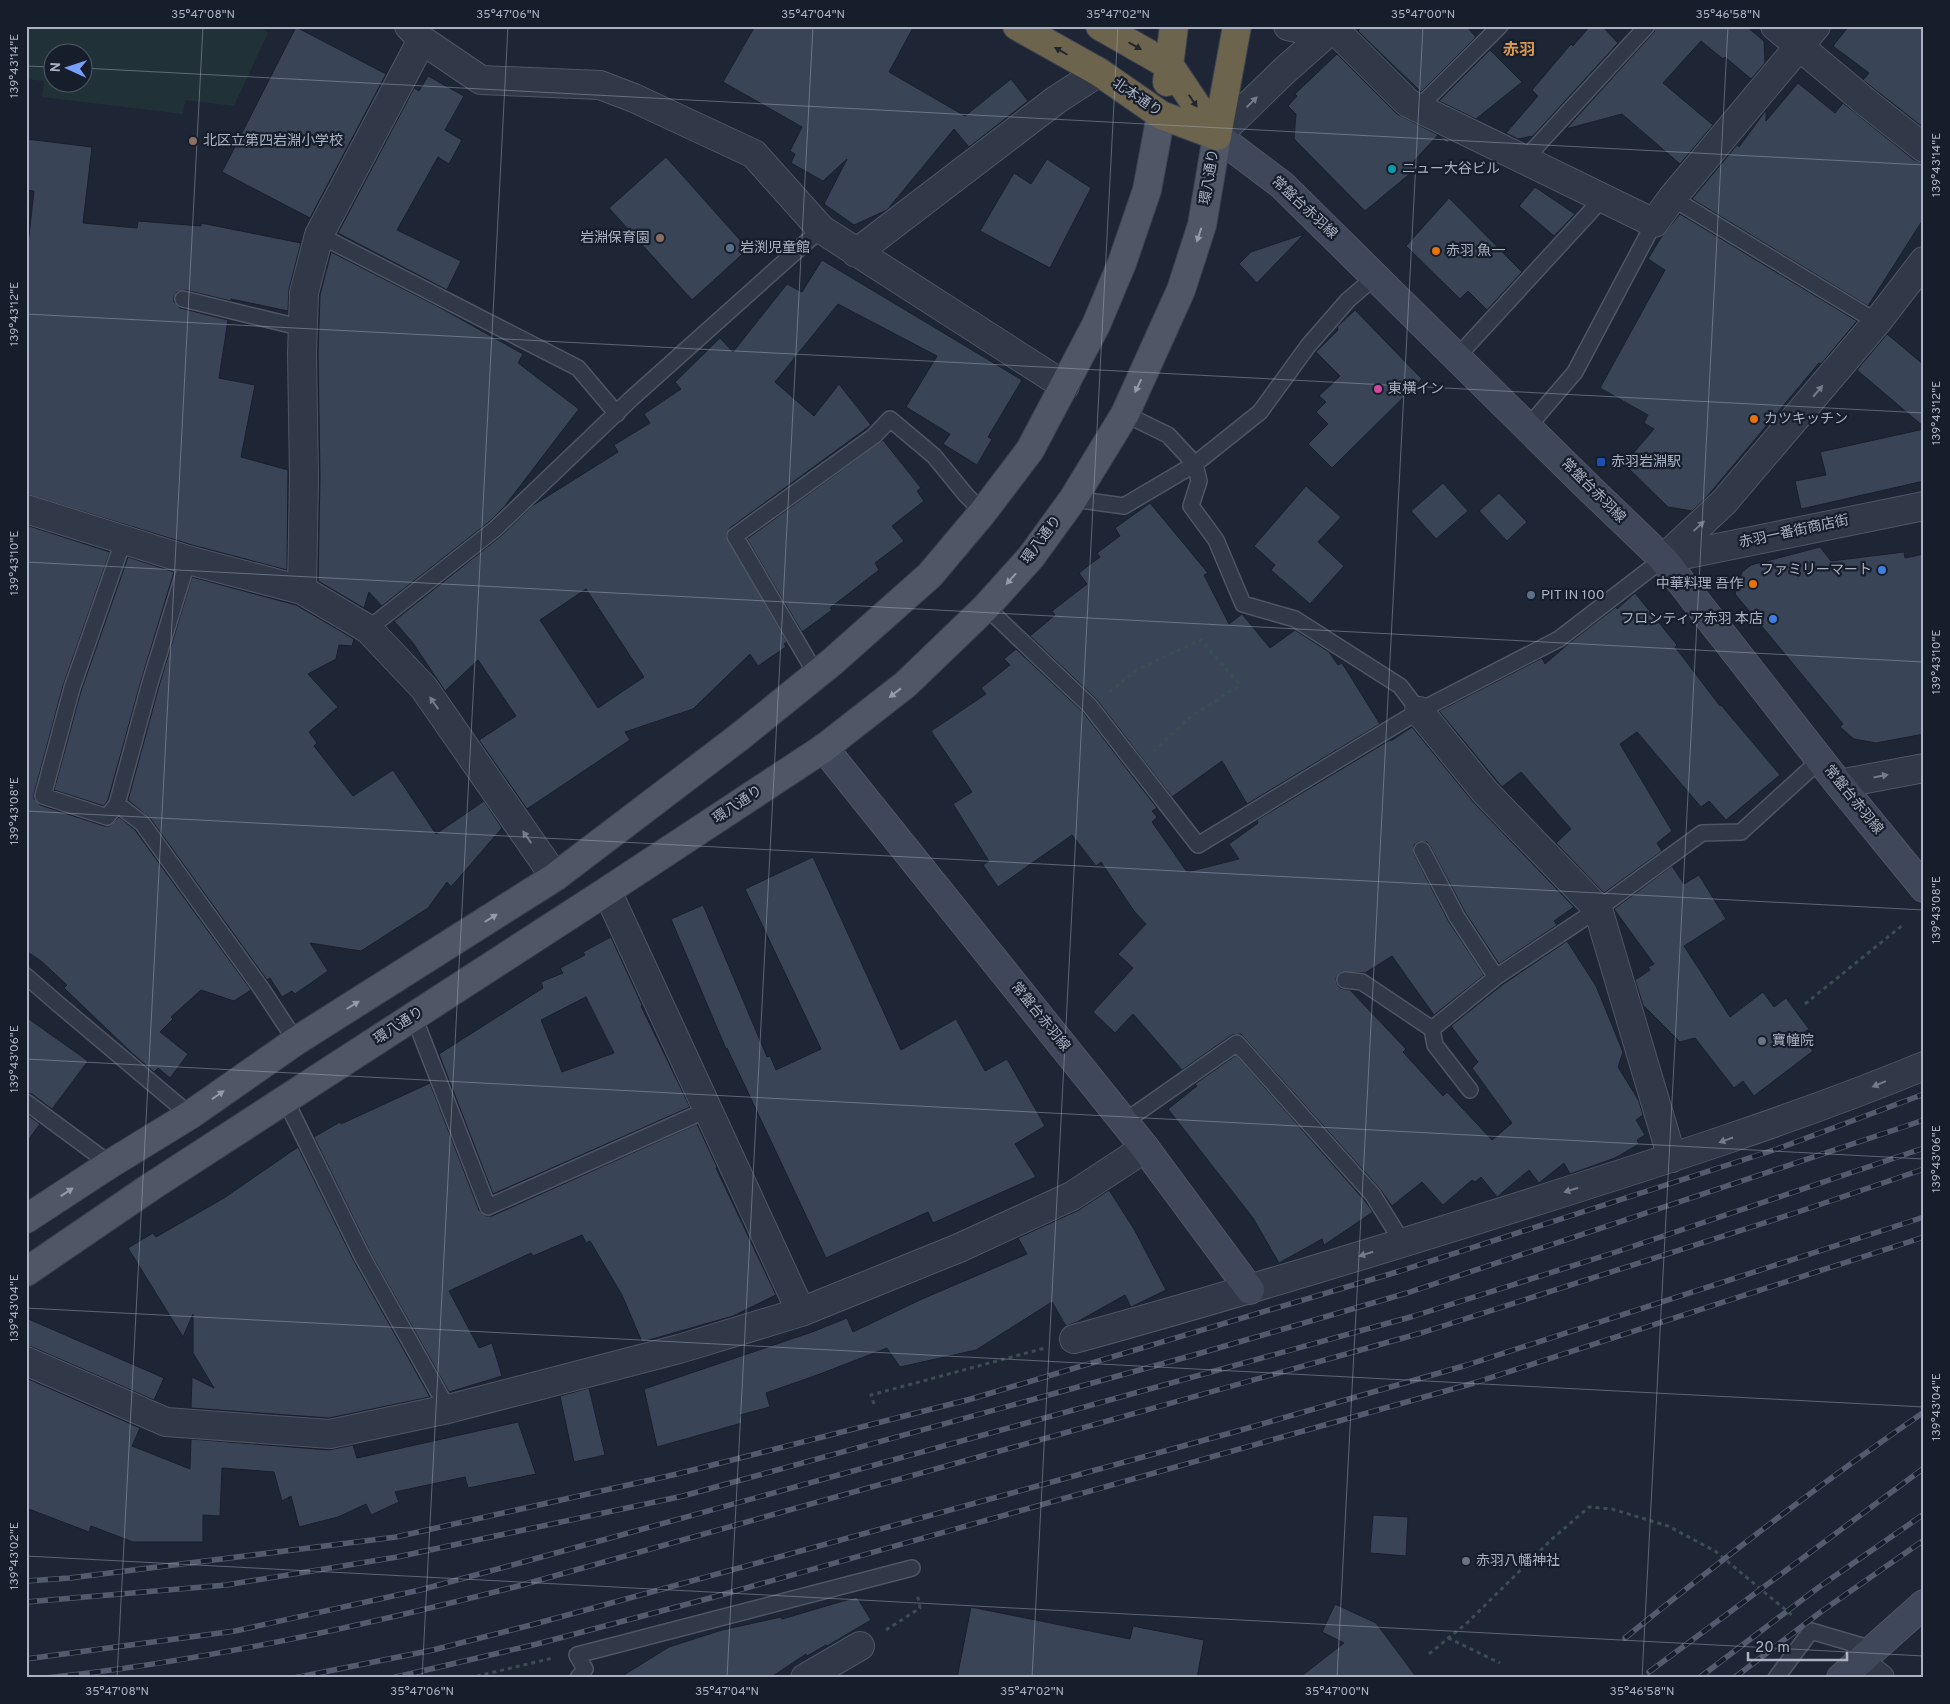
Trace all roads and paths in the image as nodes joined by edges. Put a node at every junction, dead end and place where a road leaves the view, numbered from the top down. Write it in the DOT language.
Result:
graph roads {
  1 [pos="1018,26"];
  2 [pos="1100,26"];
  3 [pos="1174,26"];
  4 [pos="1237,26"];
  5 [pos="1288,26"];
  6 [pos="1500,26"];
  7 [pos="1647,26"];
  8 [pos="1775,26"];
  9 [pos="1334,27"];
  10 [pos="415,33"];
  11 [pos="1807,36"];
  12 [pos="1170,66"];
  13 [pos="1099,72"];
  14 [pos="1418,108"];
  15 [pos="1161,115"];
  16 [pos="1217,136"];
  17 [pos="1924,148"];
  18 [pos="1524,160"];
  19 [pos="1603,198"];
  20 [pos="1672,198"];
  21 [pos="1654,223"];
  22 [pos="820,229"];
  23 [pos="319,235"];
  24 [pos="856,253"];
  25 [pos="1924,261"];
  26 [pos="1376,276"];
  27 [pos="184,298"];
  28 [pos="1877,322"];
  29 [pos="303,328"];
  30 [pos="1457,357"];
  31 [pos="1065,386"];
  32 [pos="616,414"];
  33 [pos="1125,414"];
  34 [pos="1528,427"];
  35 [pos="1195,464"];
  36 [pos="1072,499"];
  37 [pos="1924,506"];
  38 [pos="26,509"];
  39 [pos="984,512"];
  40 [pos="124,539"];
  41 [pos="1663,559"];
  42 [pos="188,560"];
  43 [pos="302,590"];
  44 [pos="986,607"];
  45 [pos="368,629"];
  46 [pos="816,674"];
  47 [pos="1090,706"];
  48 [pos="1419,711"];
  49 [pos="824,748"];
  50 [pos="1820,760"];
  51 [pos="1137,767"];
  52 [pos="1924,768"];
  53 [pos="1839,784"];
  54 [pos="117,804"];
  55 [pos="1422,850"];
  56 [pos="561,872"];
  57 [pos="1924,888"];
  58 [pos="598,897"];
  59 [pos="1598,909"];
  60 [pos="1904,924"];
  61 [pos="26,976"];
  62 [pos="1496,977"];
  63 [pos="1345,980"];
  64 [pos="1805,1004"];
  65 [pos="414,1017"];
  66 [pos="1432,1028"];
  67 [pos="296,1041"];
  68 [pos="1924,1066"];
  69 [pos="1470,1090"];
  70 [pos="285,1099"];
  71 [pos="26,1102"];
  72 [pos="709,1109"];
  73 [pos="190,1115"];
  74 [pos="1124,1122"];
  75 [pos="1145,1148"];
  76 [pos="1672,1158"];
  77 [pos="110,1164"];
  78 [pos="26,1219"];
  79 [pos="1403,1243"];
  80 [pos="26,1272"];
  81 [pos="1250,1290"];
  82 [pos="801,1312"];
  83 [pos="1074,1339"];
  84 [pos="26,1361"];
  85 [pos="874,1404"];
  86 [pos="448,1410"];
  87 [pos="912,1568"];
  88 [pos="1924,1604"];
  89 [pos="1811,1631"];
  90 [pos="1448,1638"];
  91 [pos="860,1646"];
  92 [pos="1429,1654"];
  93 [pos="577,1656"];
  94 [pos="1500,1663"];
  95 [pos="1857,1663"];
  96 [pos="469,1678"];
  97 [pos="578,1678"];
  98 [pos="805,1678"];
  99 [pos="1776,1678"];
  100 [pos="1880,1678"];
  13 -- 1 [label="highway, 北本通り, one-way"];
  2 -- 12 [label="highway, one-way"];
  3 -- 12 [label="highway"];
  4 -- 16 [label="highway"];
  5 -- 9 [label="street"];
  6 -- 14 [label="lane"];
  7 -- 18 [label="lane"];
  8 -- 11 [label="street"];
  9 -- 14 [label="street"];
  16 -- 9 [label="street, one-way"];
  10 -- 22 [label="street"];
  10 -- 23 [label="street"];
  11 -- 17 [label="street"];
  11 -- 20 [label="street"];
  12 -- 15 [label="highway"];
  12 -- 16 [label="highway, one-way"];
  13 -- 15 [label="highway, 北本通り"];
  13 -- 24 [label="street"];
  14 -- 18 [label="street"];
  15 -- 16 [label="highway, 北本通り"];
  15 -- 31 [label="main road"];
  16 -- 26 [label="main road, 常盤台赤羽線"];
  16 -- 33 [label="main road, 環八通り, one-way"];
  18 -- 19 [label="street"];
  19 -- 21 [label="street"];
  19 -- 30 [label="lane"];
  20 -- 21 [label="street"];
  20 -- 28 [label="lane"];
  21 -- 34 [label="lane"];
  22 -- 24 [label="street"];
  22 -- 32 [label="lane"];
  23 -- 29 [label="street"];
  23 -- 32 [label="lane"];
  24 -- 31 [label="street"];
  25 -- 28 [label="street"];
  26 -- 30 [label="main road, 常盤台赤羽線"];
  26 -- 35 [label="lane"];
  27 -- 29 [label="lane"];
  41 -- 28 [label="street, one-way"];
  29 -- 43 [label="street"];
  30 -- 34 [label="main road, 常盤台赤羽線"];
  31 -- 39 [label="main road"];
  32 -- 45 [label="lane"];
  33 -- 35 [label="lane"];
  33 -- 36 [label="main road, 環八通り"];
  34 -- 41 [label="main road, 常盤台赤羽線"];
  35 -- 36 [label="lane"];
  35 -- 48 [label="lane"];
  36 -- 44 [label="main road, 環八通り, one-way"];
  37 -- 41 [label="street, 赤羽一番街商店街"];
  38 -- 40 [label="street"];
  39 -- 46 [label="main road"];
  39 -- 46 [label="lane"];
  40 -- 42 [label="street"];
  40 -- 54 [label="lane"];
  41 -- 48 [label="lane"];
  41 -- 50 [label="main road, 常盤台赤羽線"];
  42 -- 43 [label="street"];
  42 -- 54 [label="lane"];
  43 -- 45 [label="street"];
  44 -- 47 [label="lane"];
  44 -- 49 [label="main road, 環八通り, one-way"];
  56 -- 45 [label="street, one-way"];
  46 -- 56 [label="main road"];
  47 -- 51 [label="lane"];
  47 -- 51 [label="path"];
  48 -- 51 [label="lane"];
  48 -- 59 [label="street"];
  49 -- 58 [label="main road, 環八通り"];
  49 -- 74 [label="main road, 常盤台赤羽線"];
  50 -- 53 [label="main road, 常盤台赤羽線"];
  50 -- 59 [label="lane"];
  53 -- 52 [label="street, one-way"];
  53 -- 57 [label="main road, 常盤台赤羽線"];
  54 -- 67 [label="lane"];
  55 -- 62 [label="lane"];
  56 -- 58 [label="main road"];
  67 -- 56 [label="main road, one-way"];
  58 -- 65 [label="main road, 環八通り"];
  58 -- 72 [label="street"];
  59 -- 62 [label="lane"];
  59 -- 76 [label="street"];
  60 -- 64 [label="path"];
  61 -- 73 [label="lane"];
  62 -- 66 [label="lane"];
  63 -- 66 [label="lane"];
  65 -- 70 [label="main road, 環八通り"];
  65 -- 72 [label="lane"];
  66 -- 69 [label="lane"];
  73 -- 67 [label="main road, one-way"];
  68 -- 76 [label="street, one-way"];
  70 -- 80 [label="main road, 環八通り"];
  70 -- 86 [label="lane"];
  71 -- 77 [label="lane"];
  72 -- 82 [label="street"];
  73 -- 77 [label="main road"];
  74 -- 75 [label="main road, 常盤台赤羽線"];
  74 -- 79 [label="lane"];
  75 -- 81 [label="main road, 常盤台赤羽線"];
  75 -- 82 [label="street"];
  76 -- 79 [label="street, one-way"];
  78 -- 77 [label="main road, one-way"];
  79 -- 81 [label="street, one-way"];
  81 -- 83 [label="street"];
  82 -- 86 [label="street"];
  83 -- 85 [label="path"];
  84 -- 86 [label="street"];
  87 -- 91 [label="path"];
  87 -- 93 [label="lane"];
  88 -- 95 [label="main road"];
  89 -- 90 [label="path"];
  89 -- 95 [label="lane"];
  89 -- 99 [label="lane"];
  90 -- 92 [label="path"];
  90 -- 94 [label="path"];
  91 -- 98 [label="street"];
  93 -- 96 [label="path"];
  93 -- 97 [label="lane"];
  95 -- 100 [label="street"];
}
